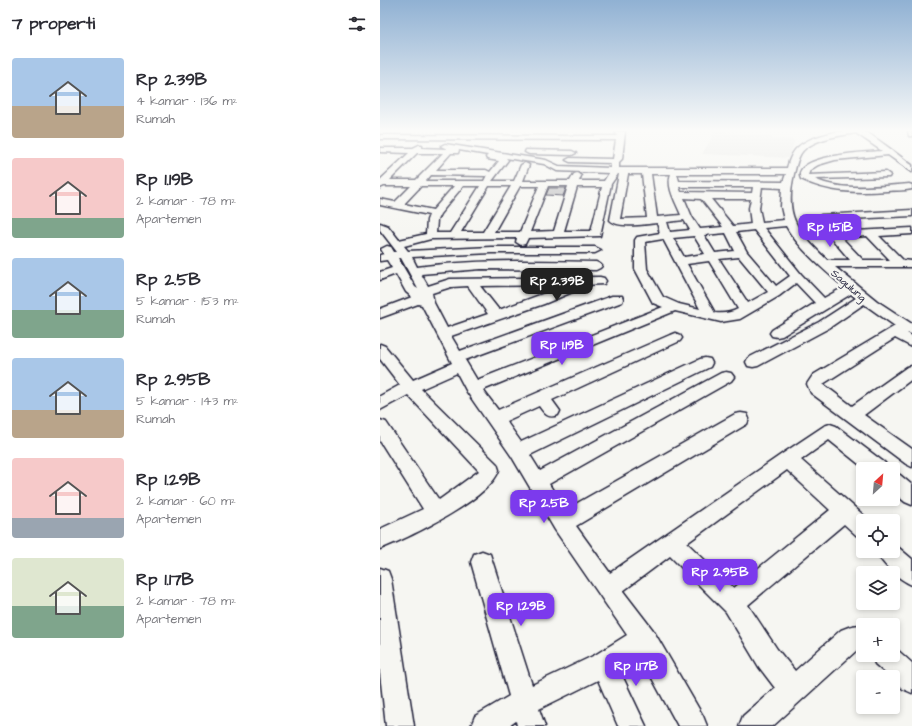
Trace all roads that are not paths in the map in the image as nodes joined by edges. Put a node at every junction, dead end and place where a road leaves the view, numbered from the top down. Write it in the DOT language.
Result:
graph roads {
  1 [pos="401,165"];
  2 [pos="436,165"];
  3 [pos="459,165"];
  4 [pos="499,165"];
  5 [pos="527,165"];
  6 [pos="551,165"];
  7 [pos="612,165"];
  8 [pos="617,165"];
  9 [pos="792,165"];
  10 [pos="814,165"];
  11 [pos="875,165"];
  12 [pos="859,167"];
  13 [pos="617,169"];
  14 [pos="646,171"];
  15 [pos="675,171"];
  16 [pos="790,171"];
  17 [pos="429,172"];
  18 [pos="494,172"];
  19 [pos="579,174"];
  20 [pos="839,176"];
  21 [pos="804,177"];
  22 [pos="384,180"];
  23 [pos="418,183"];
  24 [pos="461,183"];
  25 [pos="488,183"];
  26 [pos="517,184"];
  27 [pos="545,184"];
  28 [pos="573,184"];
  29 [pos="607,184"];
  30 [pos="674,184"];
  31 [pos="758,184"];
  32 [pos="787,185"];
  33 [pos="911,188"];
  34 [pos="380,194"];
  35 [pos="677,195"];
  36 [pos="730,195"];
  37 [pos="704,196"];
  38 [pos="756,196"];
  39 [pos="380,202"];
  40 [pos="398,205"];
  41 [pos="436,213"];
  42 [pos="907,213"];
  43 [pos="687,217"];
  44 [pos="656,220"];
  45 [pos="790,222"];
  46 [pos="912,222"];
  47 [pos="726,225"];
  48 [pos="380,226"];
  49 [pos="758,226"];
  50 [pos="698,232"];
  51 [pos="870,232"];
  52 [pos="558,234"];
  53 [pos="910,234"];
  54 [pos="487,235"];
  55 [pos="523,235"];
  56 [pos="666,235"];
  57 [pos="834,235"];
  58 [pos="431,236"];
  59 [pos="453,236"];
  60 [pos="381,240"];
  61 [pos="397,244"];
  62 [pos="519,250"];
  63 [pos="596,250"];
  64 [pos="742,253"];
  65 [pos="405,255"];
  66 [pos="386,257"];
  67 [pos="713,257"];
  68 [pos="681,261"];
  69 [pos="824,263"];
  70 [pos="859,263"];
  71 [pos="900,264"];
  72 [pos="912,264"];
  73 [pos="514,265"];
  74 [pos="596,266"];
  75 [pos="399,269"];
  76 [pos="412,271"];
  77 [pos="380,276"];
  78 [pos="797,277"];
  79 [pos="584,282"];
  80 [pos="600,282"];
  81 [pos="508,283"];
  82 [pos="472,284"];
  83 [pos="852,288"];
  84 [pos="775,293"];
  85 [pos="423,297"];
  86 [pos="864,298"];
  87 [pos="616,299"];
  88 [pos="535,303"];
  89 [pos="823,304"];
  90 [pos="674,307"];
  91 [pos="746,310"];
  92 [pos="380,314"];
  93 [pos="496,316"];
  94 [pos="710,316"];
  95 [pos="558,321"];
  96 [pos="904,329"];
  97 [pos="777,333"];
  98 [pos="443,334"];
  99 [pos="675,338"];
  100 [pos="912,342"];
  101 [pos="380,349"];
  102 [pos="458,362"];
  103 [pos="752,362"];
  104 [pos="705,363"];
  105 [pos="912,371"];
  106 [pos="726,377"];
  107 [pos="410,387"];
  108 [pos="473,388"];
  109 [pos="380,404"];
  110 [pos="852,415"];
  111 [pos="495,419"];
  112 [pos="741,419"];
  113 [pos="380,427"];
  114 [pos="518,452"];
  115 [pos="909,452"];
  116 [pos="788,459"];
  117 [pos="869,462"];
  118 [pos="536,482"];
  119 [pos="900,487"];
  120 [pos="912,496"];
  121 [pos="844,511"];
  122 [pos="436,513"];
  123 [pos="856,522"];
  124 [pos="562,523"];
  125 [pos="380,539"];
  126 [pos="672,543"];
  127 [pos="895,558"];
  128 [pos="482,562"];
  129 [pos="912,574"];
  130 [pos="380,579"];
  131 [pos="608,588"];
  132 [pos="734,604"];
  133 [pos="856,638"];
  134 [pos="644,639"];
  135 [pos="892,662"];
  136 [pos="604,664"];
  137 [pos="912,680"];
  138 [pos="793,690"];
  139 [pos="527,715"];
  140 [pos="400,726"];
  141 [pos="485,726"];
  142 [pos="632,726"];
  143 [pos="693,726"];
  144 [pos="753,726"];
  1 -- 22 [label="street"];
  2 -- 17 [label="street"];
  3 -- 18 [label="street"];
  4 -- 18 [label="street"];
  5 -- 26 [label="street"];
  6 -- 13 [label="street"];
  7 -- 13 [label="street"];
  8 -- 13 [label="street"];
  9 -- 16 [label="street, Sagulung"];
  10 -- 21 [label="street"];
  11 -- 20 [label="street"];
  12 -- 20 [label="street"];
  13 -- 14 [label="street"];
  13 -- 19 [label="street"];
  13 -- 29 [label="street"];
  13 -- 44 [label="street"];
  14 -- 15 [label="street"];
  14 -- 44 [label="street"];
  15 -- 16 [label="street"];
  15 -- 30 [label="street"];
  16 -- 32 [label="street, Sagulung"];
  17 -- 18 [label="street"];
  17 -- 23 [label="street"];
  18 -- 25 [label="street"];
  19 -- 27 [label="street"];
  19 -- 28 [label="street"];
  20 -- 21 [label="street"];
  21 -- 33 [label="street"];
  22 -- 23 [label="street"];
  22 -- 34 [label="street"];
  23 -- 24 [label="street"];
  23 -- 40 [label="street"];
  24 -- 25 [label="street"];
  24 -- 41 [label="street"];
  25 -- 26 [label="street"];
  25 -- 59 [label="street"];
  26 -- 27 [label="street"];
  26 -- 54 [label="street"];
  27 -- 28 [label="street"];
  27 -- 55 [label="street"];
  28 -- 29 [label="street"];
  28 -- 52 [label="street"];
  29 -- 52 [label="street"];
  30 -- 31 [label="street"];
  30 -- 35 [label="street"];
  31 -- 32 [label="street"];
  31 -- 38 [label="street"];
  32 -- 45 [label="street, Sagulung"];
  35 -- 37 [label="street"];
  35 -- 43 [label="street"];
  36 -- 37 [label="street"];
  36 -- 38 [label="street"];
  36 -- 47 [label="street"];
  37 -- 47 [label="street"];
  38 -- 49 [label="street"];
  39 -- 40 [label="street"];
  40 -- 41 [label="street"];
  41 -- 58 [label="street"];
  42 -- 46 [label="street"];
  42 -- 57 [label="street"];
  43 -- 44 [label="street"];
  43 -- 50 [label="street"];
  44 -- 56 [label="street"];
  45 -- 49 [label="street"];
  45 -- 69 [label="street, Sagulung"];
  47 -- 49 [label="street"];
  47 -- 50 [label="street"];
  47 -- 64 [label="street"];
  48 -- 61 [label="street"];
  49 -- 78 [label="street"];
  50 -- 56 [label="street"];
  50 -- 67 [label="street"];
  51 -- 53 [label="street"];
  51 -- 57 [label="street"];
  51 -- 71 [label="street"];
  52 -- 55 [label="street"];
  54 -- 55 [label="street"];
  54 -- 59 [label="street"];
  55 -- 62 [label="street"];
  56 -- 68 [label="street"];
  56 -- 90 [label="street"];
  57 -- 70 [label="street"];
  58 -- 59 [label="street"];
  58 -- 61 [label="street"];
  60 -- 66 [label="street"];
  61 -- 65 [label="street"];
  62 -- 63 [label="street"];
  62 -- 65 [label="street"];
  62 -- 73 [label="street"];
  64 -- 67 [label="street"];
  64 -- 84 [label="street"];
  65 -- 66 [label="street"];
  65 -- 76 [label="street"];
  66 -- 75 [label="street"];
  67 -- 68 [label="street"];
  67 -- 91 [label="street"];
  68 -- 94 [label="street"];
  69 -- 70 [label="street"];
  69 -- 83 [label="street, Sagulung"];
  70 -- 71 [label="street"];
  71 -- 72 [label="street"];
  73 -- 74 [label="street"];
  73 -- 76 [label="street"];
  73 -- 81 [label="street"];
  75 -- 77 [label="street"];
  75 -- 85 [label="street"];
  76 -- 85 [label="street"];
  78 -- 84 [label="street"];
  78 -- 89 [label="street"];
  79 -- 80 [label="street"];
  79 -- 81 [label="street"];
  79 -- 88 [label="street"];
  81 -- 82 [label="street"];
  81 -- 88 [label="street"];
  82 -- 85 [label="street"];
  82 -- 93 [label="street"];
  83 -- 86 [label="street, Sagulung"];
  83 -- 89 [label="street"];
  84 -- 91 [label="street"];
  85 -- 92 [label="street"];
  85 -- 98 [label="street"];
  86 -- 96 [label="street, Sagulung"];
  86 -- 103 [label="street"];
  87 -- 95 [label="street"];
  88 -- 93 [label="street"];
  88 -- 95 [label="street"];
  89 -- 97 [label="street"];
  90 -- 94 [label="street"];
  90 -- 108 [label="street"];
  91 -- 94 [label="street"];
  93 -- 98 [label="street"];
  95 -- 102 [label="street"];
  96 -- 100 [label="street, Sagulung"];
  96 -- 110 [label="street"];
  98 -- 102 [label="street"];
  99 -- 111 [label="street"];
  101 -- 107 [label="street"];
  102 -- 107 [label="street"];
  102 -- 108 [label="street"];
  104 -- 114 [label="street"];
  105 -- 110 [label="street"];
  106 -- 118 [label="street"];
  107 -- 109 [label="street"];
  107 -- 122 [label="street"];
  108 -- 111 [label="street"];
  110 -- 115 [label="street"];
  111 -- 114 [label="street"];
  112 -- 124 [label="street"];
  113 -- 122 [label="street"];
  114 -- 118 [label="street"];
  116 -- 117 [label="street"];
  116 -- 121 [label="street"];
  116 -- 126 [label="street"];
  118 -- 124 [label="street"];
  119 -- 120 [label="street"];
  121 -- 123 [label="street"];
  121 -- 132 [label="street"];
  122 -- 125 [label="street"];
  124 -- 131 [label="street"];
  126 -- 131 [label="street"];
  126 -- 132 [label="street"];
  127 -- 129 [label="street"];
  128 -- 139 [label="street"];
  130 -- 140 [label="street"];
  131 -- 134 [label="street"];
  132 -- 138 [label="street"];
  133 -- 138 [label="street"];
  134 -- 136 [label="street"];
  134 -- 143 [label="street"];
  135 -- 137 [label="street"];
  136 -- 139 [label="street"];
  136 -- 142 [label="street"];
  138 -- 144 [label="street"];
  139 -- 141 [label="street"];
}
